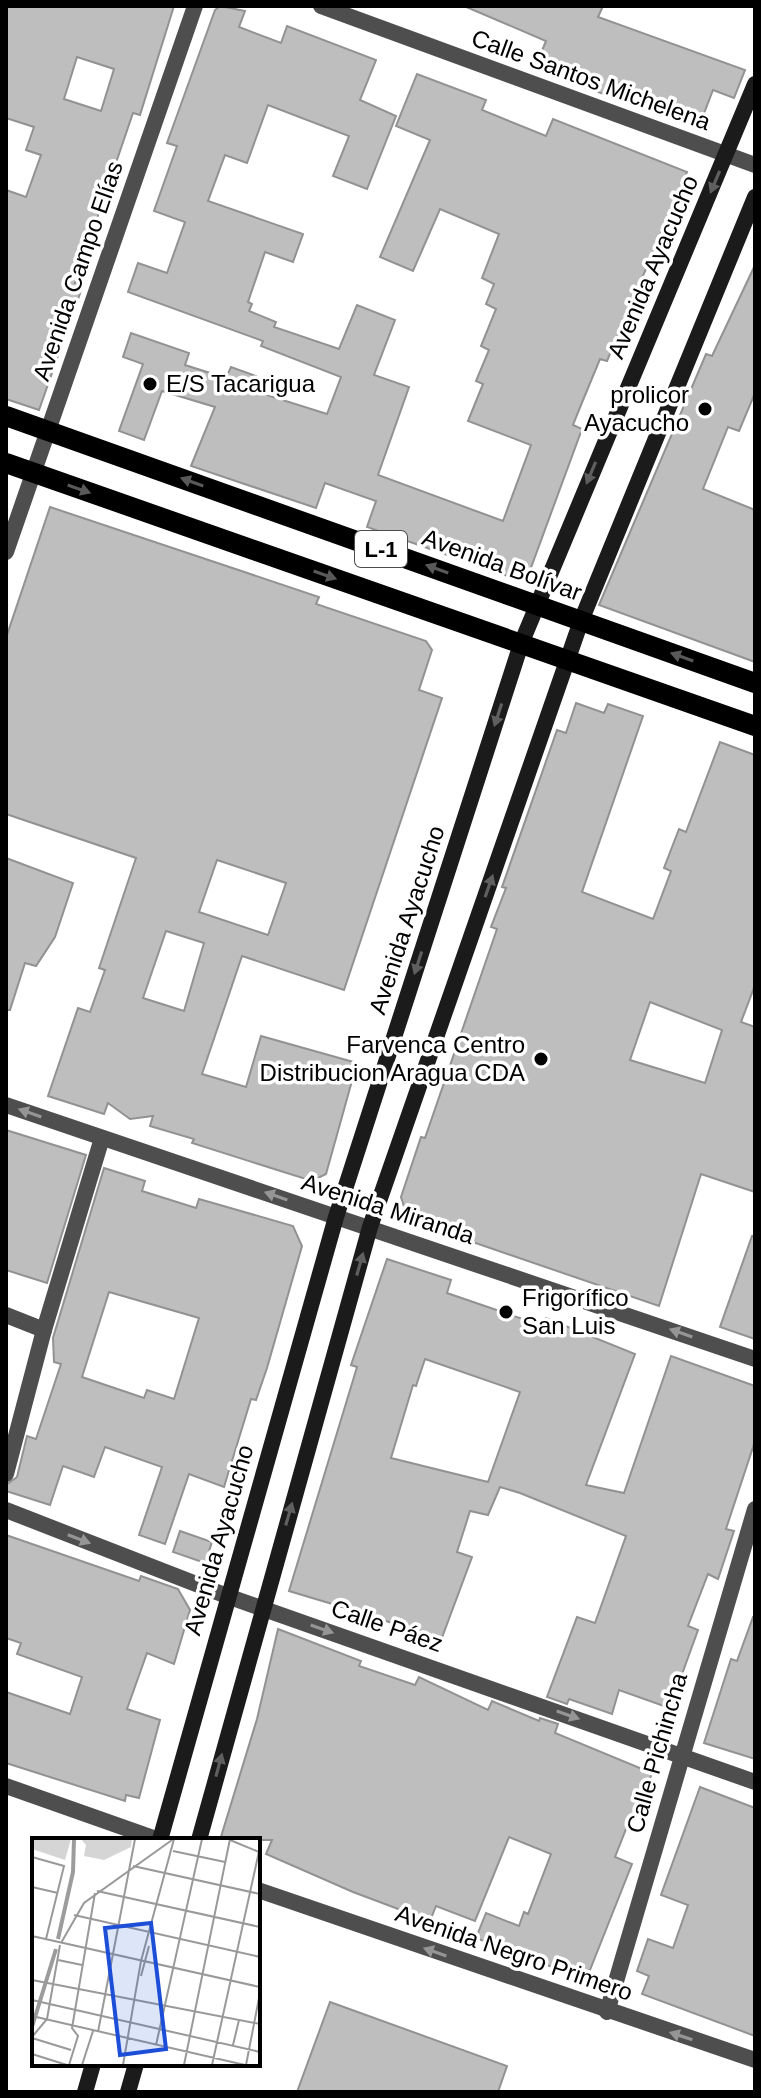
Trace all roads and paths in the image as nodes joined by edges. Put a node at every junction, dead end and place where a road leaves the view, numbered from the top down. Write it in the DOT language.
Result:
graph roads {
  1 [pos="195,6"];
  2 [pos="321,6"];
  3 [pos="755,84"];
  4 [pos="726,156"];
  5 [pos="755,165"];
  6 [pos="755,197"];
  7 [pos="6,416"];
  8 [pos="47,431"];
  9 [pos="6,463"];
  10 [pos="33,473"];
  11 [pos="6,552"];
  12 [pos="535,604"];
  13 [pos="581,621"];
  14 [pos="521,644"];
  15 [pos="568,661"];
  16 [pos="755,683"];
  17 [pos="755,726"];
  18 [pos="6,1105"];
  19 [pos="102,1138"];
  20 [pos="336,1217"];
  21 [pos="370,1227"];
  22 [pos="6,1315"];
  23 [pos="44,1330"];
  24 [pos="755,1359"];
  25 [pos="6,1474"];
  26 [pos="755,1509"];
  27 [pos="6,1510"];
  28 [pos="227,1596"];
  29 [pos="262,1608"];
  30 [pos="681,1755"];
  31 [pos="755,1782"];
  32 [pos="6,1786"];
  33 [pos="153,1838"];
  34 [pos="160,1838"];
  35 [pos="200,1838"];
  36 [pos="260,1891"];
  37 [pos="607,2012"];
  38 [pos="755,2060"];
  39 [pos="92,2066"];
  40 [pos="135,2066"];
  41 [pos="85,2092"];
  42 [pos="128,2092"];
  1 -- 8 [label="street, Avenida Campo Elías"];
  2 -- 4 [label="street, Calle Santos Michelena"];
  3 -- 4 [label="street, Avenida Ayacucho"];
  4 -- 5 [label="street, Calle Santos Michelena"];
  4 -- 12 [label="street, Avenida Ayacucho, one-way"];
  6 -- 13 [label="street"];
  7 -- 8 [label="main road, Avenida Bolívar / L-1"];
  8 -- 10 [label="street, Avenida Campo Elías"];
  12 -- 8 [label="main road, Avenida Bolívar / L-1, one-way"];
  9 -- 10 [label="main road, L-1"];
  10 -- 11 [label="street, Avenida Campo Elías"];
  10 -- 14 [label="main road, L-1, one-way"];
  12 -- 13 [label="main road, Avenida Bolívar / L-1"];
  12 -- 14 [label="street, Avenida Ayacucho"];
  13 -- 15 [label="street"];
  16 -- 13 [label="main road, Avenida Bolívar / L-1, one-way"];
  14 -- 15 [label="main road, L-1"];
  14 -- 20 [label="street, Avenida Ayacucho, one-way"];
  15 -- 17 [label="main road, L-1"];
  21 -- 15 [label="street, one-way"];
  19 -- 18 [label="street, Avenida Miranda, one-way"];
  20 -- 19 [label="street, Avenida Miranda, one-way"];
  19 -- 23 [label="street"];
  20 -- 21 [label="street, Avenida Miranda"];
  20 -- 28 [label="street, Avenida Ayacucho"];
  24 -- 21 [label="street, Avenida Miranda, one-way"];
  29 -- 21 [label="street, one-way"];
  22 -- 23 [label="street"];
  23 -- 25 [label="street"];
  26 -- 30 [label="street, Calle Pichincha"];
  27 -- 28 [label="street, Calle Páez, one-way"];
  28 -- 29 [label="street, Calle Páez"];
  28 -- 34 [label="street, Avenida Ayacucho"];
  29 -- 30 [label="street, Calle Páez, one-way"];
  35 -- 29 [label="street, one-way"];
  30 -- 31 [label="street, Calle Páez"];
  30 -- 37 [label="street, Calle Pichincha"];
  32 -- 33 [label="street"];
  37 -- 36 [label="street, Avenida Negro Primero, one-way"];
  38 -- 37 [label="street, Avenida Negro Primero, one-way"];
  39 -- 41 [label="street"];
  40 -- 42 [label="street"];
}
